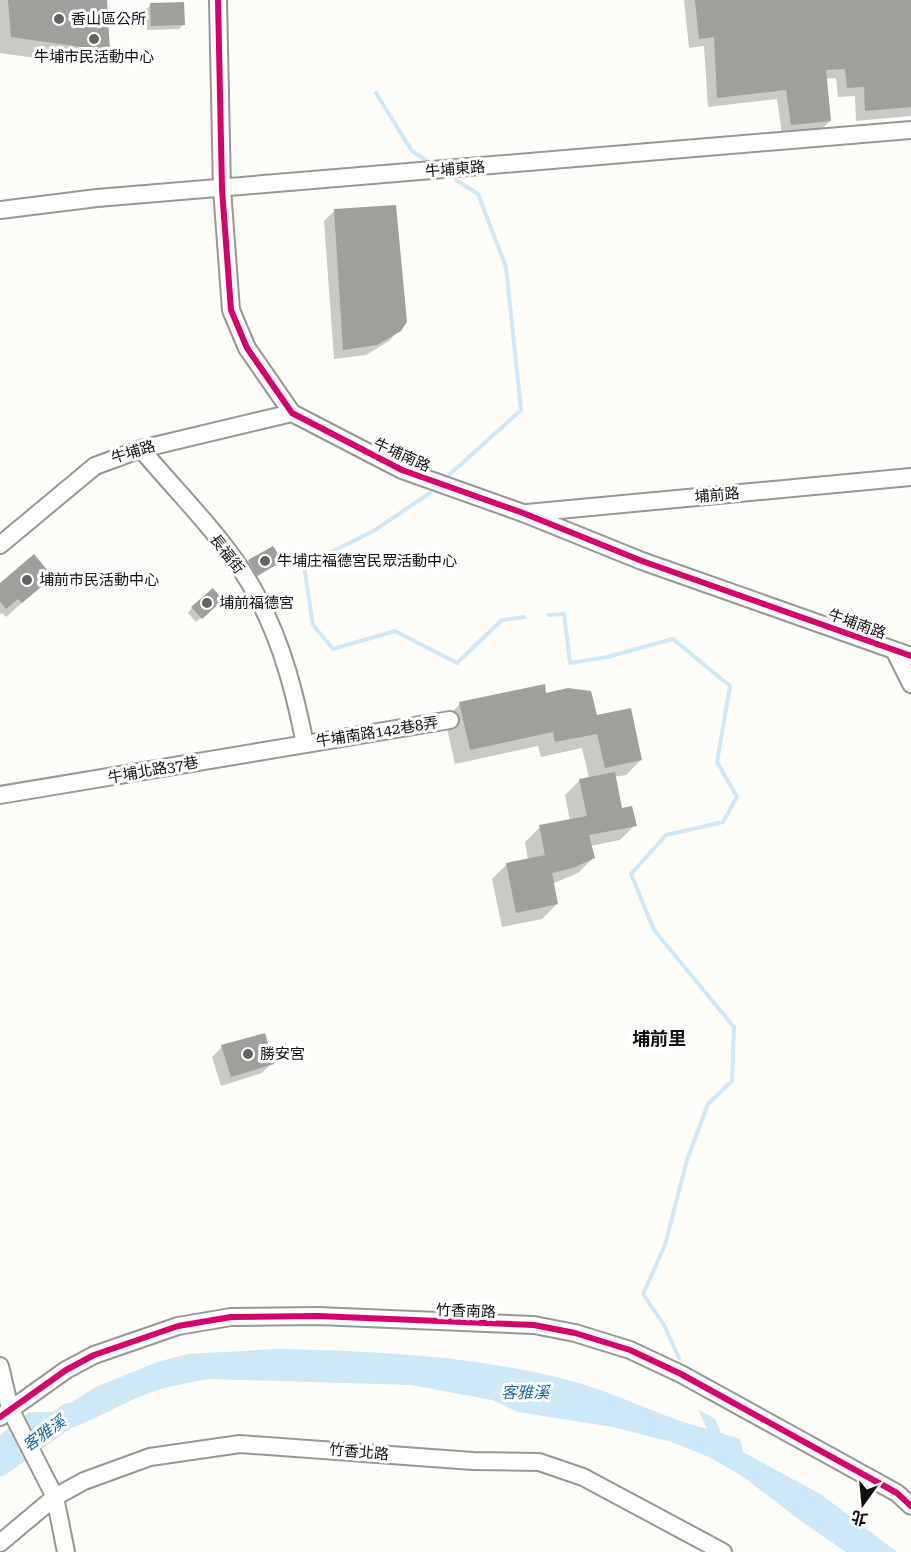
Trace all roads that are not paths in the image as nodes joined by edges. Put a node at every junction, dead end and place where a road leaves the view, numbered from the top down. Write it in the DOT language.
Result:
graph roads {
  1 [pos="218,0"];
  2 [pos="911,130"];
  3 [pos="222,189"];
  4 [pos="0,210"];
  5 [pos="292,413"];
  6 [pos="141,448"];
  7 [pos="911,477"];
  8 [pos="523,513"];
  9 [pos="0,545"];
  10 [pos="894,650"];
  11 [pos="911,656"];
  12 [pos="911,684"];
  13 [pos="450,720"];
  14 [pos="305,744"];
  15 [pos="0,795"];
  16 [pos="0,1366"];
  17 [pos="5,1413"];
  18 [pos="55,1497"];
  19 [pos="911,1506"];
  20 [pos="0,1544"];
  21 [pos="66,1552"];
  22 [pos="723,1552"];
  1 -- 3 [label="street, 牛埔南路"];
  2 -- 3 [label="street, 牛埔東路"];
  3 -- 4 [label="street, 牛埔東路"];
  3 -- 5 [label="street, 牛埔南路"];
  5 -- 6 [label="street, 牛埔路"];
  5 -- 8 [label="street, 牛埔南路"];
  6 -- 9 [label="street, 牛埔路"];
  6 -- 14 [label="street, 長福街"];
  7 -- 8 [label="street, 埔前路"];
  8 -- 10 [label="street, 牛埔南路"];
  10 -- 11 [label="street, 牛埔南路"];
  10 -- 12 [label="street"];
  13 -- 14 [label="street, 牛埔南路142巷8弄"];
  14 -- 15 [label="street, 牛埔北路37巷"];
  16 -- 17 [label="street"];
  17 -- 18 [label="street"];
  17 -- 19 [label="street, 竹香南路"];
  18 -- 20 [label="street, 竹香北路"];
  18 -- 21 [label="street"];
  18 -- 22 [label="street, 竹香北路"];
}
